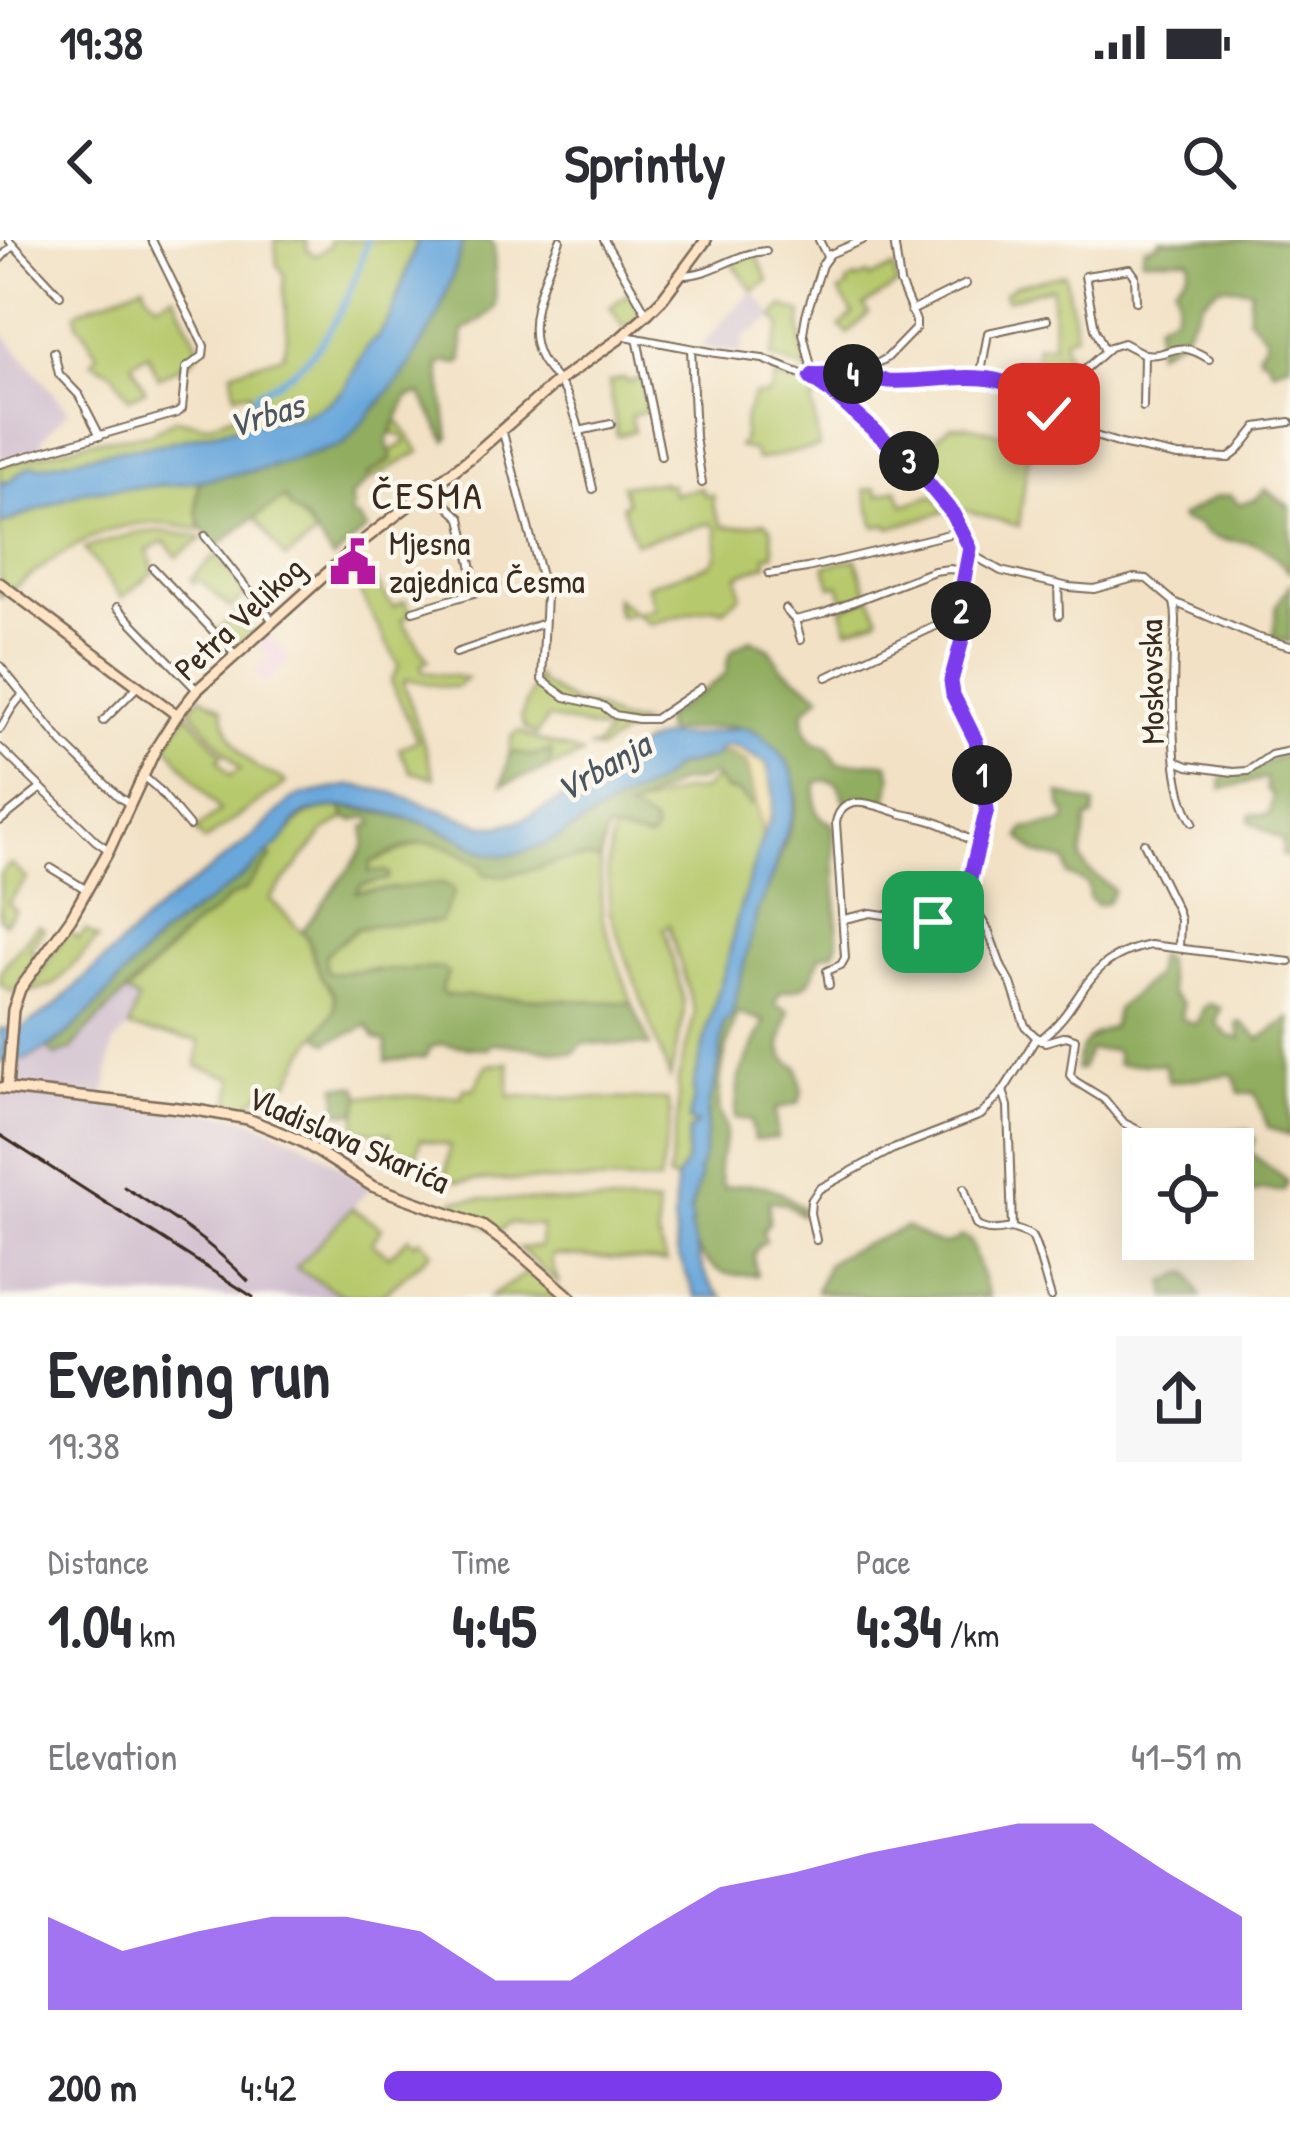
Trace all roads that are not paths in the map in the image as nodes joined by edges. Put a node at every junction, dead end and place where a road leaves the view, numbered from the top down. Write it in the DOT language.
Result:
graph roads {
  1 [pos="152,240"];
  2 [pos="560,240"];
  3 [pos="604,240"];
  4 [pos="820,240"];
  5 [pos="863,240"];
  6 [pos="895,241"];
  7 [pos="11,243"];
  8 [pos="700,243"];
  9 [pos="766,251"];
  10 [pos="827,256"];
  11 [pos="0,259"];
  12 [pos="680,275"];
  13 [pos="966,284"];
  14 [pos="60,295"];
  15 [pos="1136,301"];
  16 [pos="911,310"];
  17 [pos="647,314"];
  18 [pos="1047,320"];
  19 [pos="623,335"];
  20 [pos="637,338"];
  21 [pos="692,349"];
  22 [pos="1105,350"];
  23 [pos="54,352"];
  24 [pos="1144,354"];
  25 [pos="1209,359"];
  26 [pos="859,374"];
  27 [pos="812,376"];
  28 [pos="980,378"];
  29 [pos="559,380"];
  30 [pos="1040,403"];
  31 [pos="1143,406"];
  32 [pos="1290,422"];
  33 [pos="611,424"];
  34 [pos="502,429"];
  35 [pos="579,431"];
  36 [pos="100,437"];
  37 [pos="661,456"];
  38 [pos="0,464"];
  39 [pos="702,483"];
  40 [pos="429,489"];
  41 [pos="593,489"];
  42 [pos="962,527"];
  43 [pos="205,536"];
  44 [pos="970,548"];
  45 [pos="978,558"];
  46 [pos="966,566"];
  47 [pos="153,568"];
  48 [pos="770,574"];
  49 [pos="0,583"];
  50 [pos="497,584"];
  51 [pos="1058,585"];
  52 [pos="477,592"];
  53 [pos="1174,602"];
  54 [pos="118,607"];
  55 [pos="785,609"];
  56 [pos="413,611"];
  57 [pos="961,614"];
  58 [pos="1059,615"];
  59 [pos="795,620"];
  60 [pos="273,621"];
  61 [pos="544,622"];
  62 [pos="801,640"];
  63 [pos="1290,646"];
  64 [pos="456,653"];
  65 [pos="236,655"];
  66 [pos="0,666"];
  67 [pos="827,677"];
  68 [pos="138,686"];
  69 [pos="701,688"];
  70 [pos="197,690"];
  71 [pos="22,695"];
  72 [pos="177,715"];
  73 [pos="104,721"];
  74 [pos="0,729"];
  75 [pos="0,748"];
  76 [pos="1290,751"];
  77 [pos="1176,761"];
  78 [pos="143,776"];
  79 [pos="40,788"];
  80 [pos="131,805"];
  81 [pos="0,821"];
  82 [pos="1193,822"];
  83 [pos="189,826"];
  84 [pos="979,843"];
  85 [pos="1144,844"];
  86 [pos="110,850"];
  87 [pos="50,868"];
  88 [pos="87,890"];
  89 [pos="970,901"];
  90 [pos="844,919"];
  91 [pos="1179,948"];
  92 [pos="1290,962"];
  93 [pos="829,985"];
  94 [pos="1038,1039"];
  95 [pos="5,1086"];
  96 [pos="1003,1091"];
  97 [pos="1134,1128"];
  98 [pos="964,1187"];
  99 [pos="1012,1228"];
  100 [pos="816,1240"];
  101 [pos="570,1297"];
  102 [pos="1051,1297"];
  1 -- 36 [label="street"];
  2 -- 29 [label="street"];
  3 -- 17 [label="street"];
  4 -- 10 [label="street"];
  5 -- 10 [label="street"];
  6 -- 16 [label="street"];
  7 -- 11 [label="street"];
  7 -- 14 [label="street"];
  8 -- 12 [label="street, Petra Velikog"];
  9 -- 12 [label="street"];
  10 -- 27 [label="street"];
  12 -- 17 [label="street, Petra Velikog"];
  13 -- 16 [label="street"];
  15 -- 22 [label="street"];
  16 -- 26 [label="street"];
  17 -- 19 [label="street, Petra Velikog"];
  18 -- 28 [label="street"];
  19 -- 20 [label="street"];
  19 -- 29 [label="street, Petra Velikog"];
  20 -- 21 [label="street"];
  20 -- 37 [label="street"];
  21 -- 27 [label="street"];
  21 -- 39 [label="street"];
  22 -- 24 [label="street"];
  22 -- 30 [label="street"];
  23 -- 36 [label="street"];
  24 -- 25 [label="street"];
  24 -- 31 [label="street"];
  26 -- 27 [label="street"];
  26 -- 28 [label="street"];
  27 -- 42 [label="street"];
  28 -- 30 [label="street"];
  29 -- 34 [label="street, Petra Velikog"];
  29 -- 35 [label="street"];
  30 -- 32 [label="street"];
  33 -- 35 [label="street"];
  34 -- 40 [label="street, Petra Velikog"];
  34 -- 61 [label="street"];
  35 -- 41 [label="street"];
  36 -- 38 [label="street"];
  40 -- 52 [label="street"];
  40 -- 60 [label="street, Petra Velikog"];
  42 -- 44 [label="street"];
  42 -- 48 [label="street"];
  43 -- 60 [label="street"];
  44 -- 45 [label="street"];
  44 -- 46 [label="street"];
  45 -- 46 [label="street"];
  45 -- 51 [label="street, Moskovska"];
  46 -- 57 [label="street"];
  46 -- 59 [label="street"];
  47 -- 65 [label="street"];
  49 -- 68 [label="street"];
  50 -- 52 [label="street"];
  51 -- 53 [label="street, Moskovska"];
  51 -- 58 [label="street"];
  52 -- 56 [label="street"];
  53 -- 63 [label="street, Moskovska"];
  53 -- 77 [label="street, Moskovska"];
  54 -- 70 [label="street"];
  55 -- 59 [label="street"];
  57 -- 67 [label="street"];
  57 -- 84 [label="street"];
  59 -- 62 [label="street"];
  60 -- 65 [label="street, Petra Velikog"];
  61 -- 64 [label="street"];
  61 -- 69 [label="street"];
  65 -- 70 [label="street, Petra Velikog"];
  66 -- 71 [label="street"];
  68 -- 72 [label="street"];
  68 -- 73 [label="street"];
  70 -- 72 [label="street, Petra Velikog"];
  71 -- 74 [label="street"];
  71 -- 80 [label="street"];
  72 -- 78 [label="street, Petra Velikog"];
  75 -- 79 [label="street"];
  76 -- 77 [label="street, Moskovska"];
  77 -- 82 [label="street, Moskovska"];
  78 -- 80 [label="street, Petra Velikog"];
  78 -- 83 [label="street"];
  79 -- 81 [label="street"];
  79 -- 86 [label="street"];
  80 -- 86 [label="street, Petra Velikog"];
  84 -- 89 [label="street"];
  84 -- 90 [label="street"];
  85 -- 91 [label="street"];
  86 -- 88 [label="street, Petra Velikog"];
  87 -- 88 [label="street"];
  88 -- 95 [label="street, Petra Velikog"];
  89 -- 90 [label="street"];
  89 -- 94 [label="street"];
  90 -- 93 [label="street"];
  91 -- 92 [label="street"];
  91 -- 94 [label="street"];
  94 -- 96 [label="street"];
  94 -- 97 [label="street"];
  95 -- 101 [label="street, Vladislava Skarića"];
  96 -- 99 [label="street"];
  96 -- 100 [label="street"];
  98 -- 99 [label="street"];
  99 -- 102 [label="street"];
}
